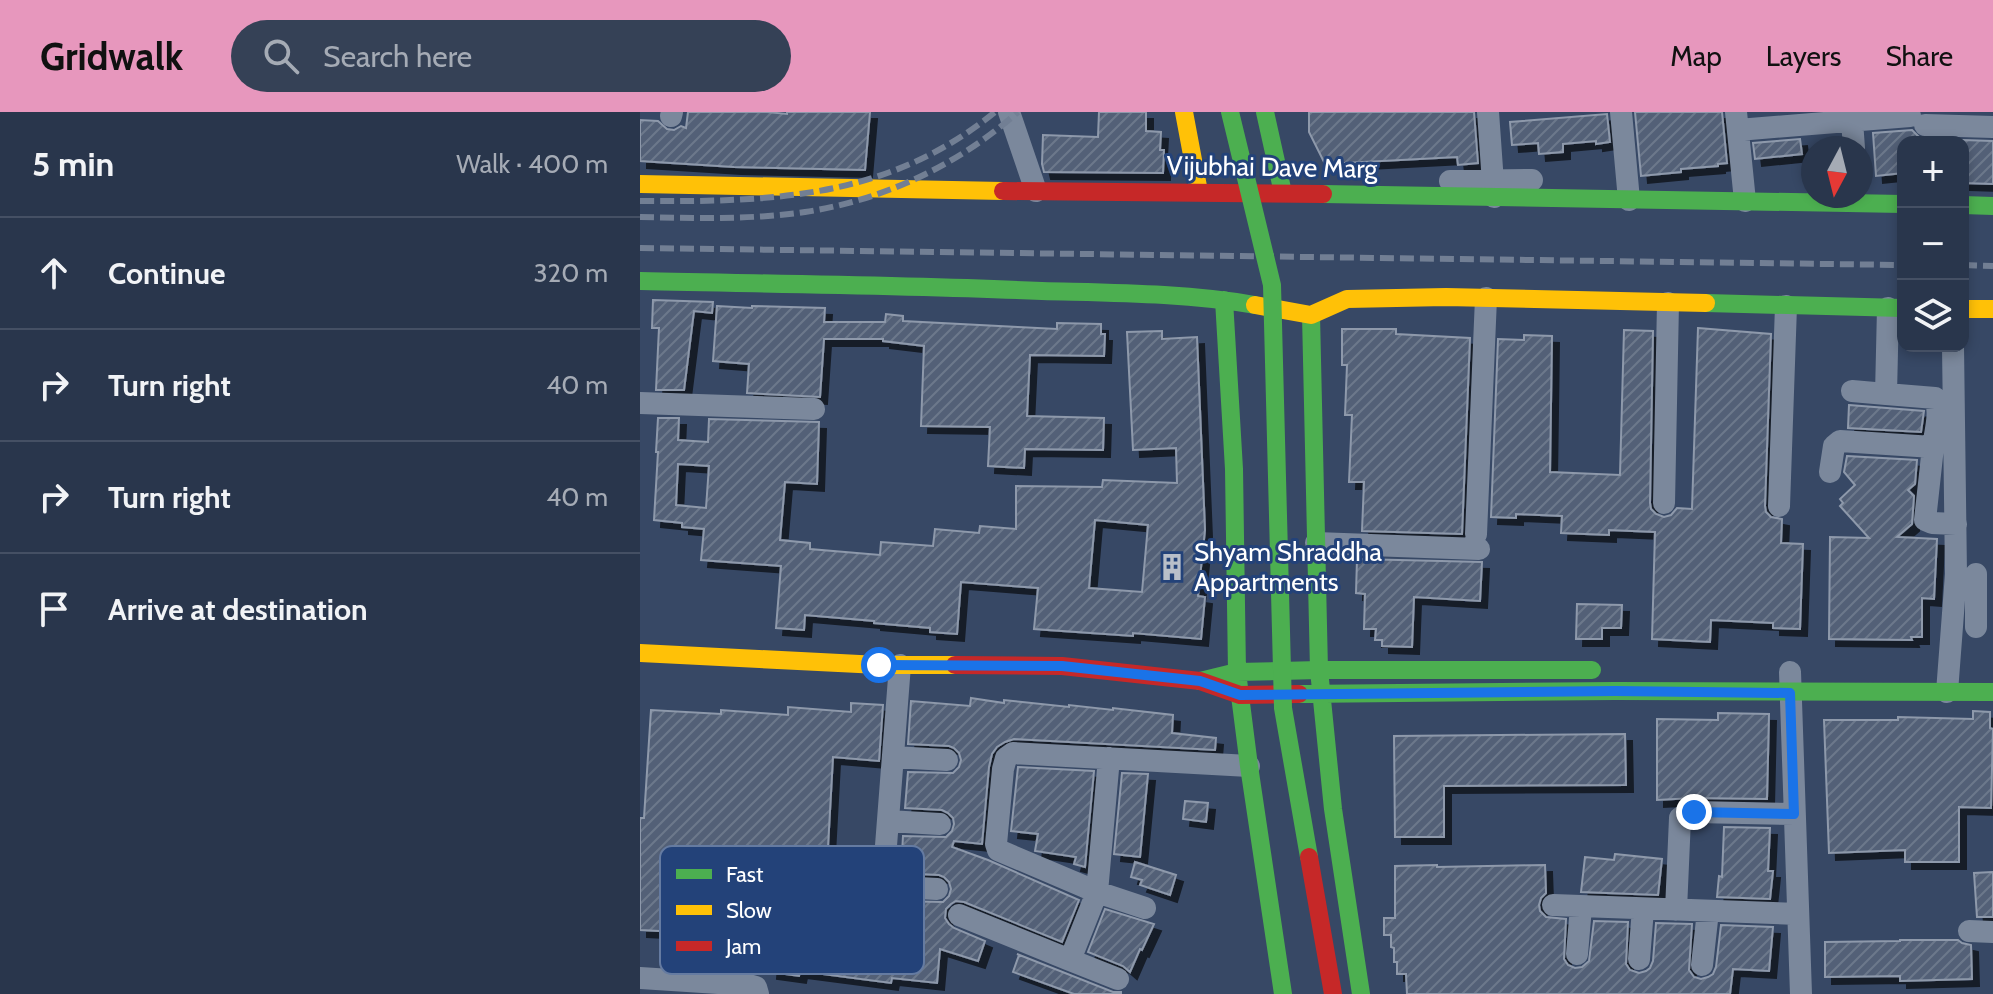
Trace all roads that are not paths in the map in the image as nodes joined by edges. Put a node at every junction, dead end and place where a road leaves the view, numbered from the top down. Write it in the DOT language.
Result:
graph roads {
  1 [pos="1009,112"];
  2 [pos="1184,112"];
  3 [pos="1230,112"];
  4 [pos="1265,112"];
  5 [pos="1488,112"];
  6 [pos="1621,112"];
  7 [pos="1859,118"];
  8 [pos="1737,121"];
  9 [pos="1921,124"];
  10 [pos="1993,127"];
  11 [pos="1219,170"];
  12 [pos="1532,180"];
  13 [pos="1450,181"];
  14 [pos="640,184"];
  15 [pos="1493,189"];
  16 [pos="1036,191"];
  17 [pos="1199,192"];
  18 [pos="1283,193"];
  19 [pos="1629,200"];
  20 [pos="1745,201"];
  21 [pos="1801,201"];
  22 [pos="1873,201"];
  23 [pos="1897,203"];
  24 [pos="1969,205"];
  25 [pos="1993,206"];
  26 [pos="1230,214"];
  27 [pos="640,281"];
  28 [pos="1249,288"];
  29 [pos="1486,298"];
  30 [pos="1224,300"];
  31 [pos="1668,303"];
  32 [pos="1786,306"];
  33 [pos="1896,308"];
  34 [pos="1969,309"];
  35 [pos="1993,309"];
  36 [pos="1311,315"];
  37 [pos="1249,318"];
  38 [pos="1953,352"];
  39 [pos="1852,391"];
  40 [pos="1886,394"];
  41 [pos="640,403"];
  42 [pos="814,409"];
  43 [pos="1933,447"];
  44 [pos="1830,472"];
  45 [pos="1664,503"];
  46 [pos="1779,506"];
  47 [pos="1956,524"];
  48 [pos="1316,543"];
  49 [pos="1975,574"];
  50 [pos="1976,627"];
  51 [pos="1258,650"];
  52 [pos="640,653"];
  53 [pos="900,665"];
  54 [pos="1319,670"];
  55 [pos="1609,670"];
  56 [pos="1237,672"];
  57 [pos="1790,677"];
  58 [pos="1948,677"];
  59 [pos="1200,681"];
  60 [pos="1993,692"];
  61 [pos="1321,694"];
  62 [pos="1240,695"];
  63 [pos="1260,711"];
  64 [pos="893,757"];
  65 [pos="1109,758"];
  66 [pos="947,760"];
  67 [pos="1249,766"];
  68 [pos="1794,814"];
  69 [pos="888,821"];
  70 [pos="940,824"];
  71 [pos="886,846"];
  72 [pos="924,888"];
  73 [pos="937,889"];
  74 [pos="1097,892"];
  75 [pos="1553,905"];
  76 [pos="1581,907"];
  77 [pos="1145,908"];
  78 [pos="1643,909"];
  79 [pos="1676,910"];
  80 [pos="1708,911"];
  81 [pos="1798,914"];
  82 [pos="959,915"];
  83 [pos="1969,931"];
  84 [pos="1993,932"];
  85 [pos="1577,954"];
  86 [pos="1639,959"];
  87 [pos="1070,960"];
  88 [pos="1702,965"];
  89 [pos="640,978"];
  90 [pos="1118,979"];
  91 [pos="758,994"];
  92 [pos="1283,994"];
  93 [pos="1333,994"];
  94 [pos="1361,994"];
  95 [pos="1801,994"];
  1 -- 16 [label="street"];
  2 -- 17 [label="street"];
  3 -- 93 [label="street, bridge"];
  4 -- 18 [label="street"];
  5 -- 15 [label="street"];
  6 -- 19 [label="street"];
  7 -- 8 [label="street"];
  7 -- 9 [label="street"];
  8 -- 20 [label="street"];
  9 -- 10 [label="street"];
  11 -- 26 [label="street"];
  12 -- 15 [label="street"];
  13 -- 15 [label="street"];
  14 -- 16 [label="street, Vijubhai Dave Marg"];
  15 -- 18 [label="street, Vijubhai Dave Marg"];
  15 -- 19 [label="street, Vijubhai Dave Marg"];
  16 -- 17 [label="street, Vijubhai Dave Marg"];
  17 -- 18 [label="street, Vijubhai Dave Marg"];
  19 -- 20 [label="street, Vijubhai Dave Marg"];
  20 -- 21 [label="street, Vijubhai Dave Marg"];
  22 -- 23 [label="street, Vijubhai Dave Marg"];
  24 -- 25 [label="street"];
  27 -- 30 [label="street"];
  28 -- 37 [label="street"];
  29 -- 31 [label="street"];
  29 -- 36 [label="street"];
  29 -- 48 [label="street"];
  30 -- 36 [label="street"];
  30 -- 56 [label="street"];
  31 -- 32 [label="street"];
  31 -- 45 [label="street"];
  32 -- 33 [label="street"];
  32 -- 46 [label="street"];
  33 -- 40 [label="street"];
  34 -- 35 [label="street"];
  36 -- 48 [label="street"];
  38 -- 47 [label="street"];
  39 -- 40 [label="street"];
  40 -- 43 [label="street"];
  41 -- 42 [label="street"];
  43 -- 44 [label="street"];
  43 -- 47 [label="street"];
  47 -- 49 [label="street"];
  48 -- 54 [label="street"];
  49 -- 50 [label="street"];
  49 -- 58 [label="street"];
  51 -- 63 [label="street"];
  52 -- 53 [label="street"];
  53 -- 59 [label="street"];
  53 -- 64 [label="street"];
  54 -- 55 [label="street"];
  54 -- 56 [label="street"];
  54 -- 61 [label="street"];
  56 -- 59 [label="street"];
  56 -- 62 [label="street"];
  57 -- 58 [label="street"];
  57 -- 61 [label="street"];
  57 -- 68 [label="street"];
  58 -- 60 [label="street"];
  59 -- 62 [label="street"];
  61 -- 62 [label="street"];
  61 -- 94 [label="street"];
  62 -- 67 [label="street"];
  64 -- 66 [label="street"];
  64 -- 69 [label="street"];
  65 -- 67 [label="street"];
  65 -- 74 [label="street"];
  65 -- 74 [label="street"];
  67 -- 92 [label="street"];
  68 -- 79 [label="street"];
  68 -- 81 [label="street"];
  69 -- 70 [label="street"];
  69 -- 71 [label="street"];
  72 -- 73 [label="street"];
  74 -- 77 [label="street"];
  74 -- 87 [label="street"];
  75 -- 76 [label="street"];
  76 -- 78 [label="street"];
  76 -- 85 [label="street"];
  78 -- 79 [label="street"];
  78 -- 86 [label="street"];
  79 -- 80 [label="street"];
  80 -- 81 [label="street"];
  80 -- 88 [label="street"];
  81 -- 95 [label="street"];
  82 -- 87 [label="street"];
  83 -- 84 [label="street"];
  87 -- 90 [label="street"];
  89 -- 91 [label="street"];
}
